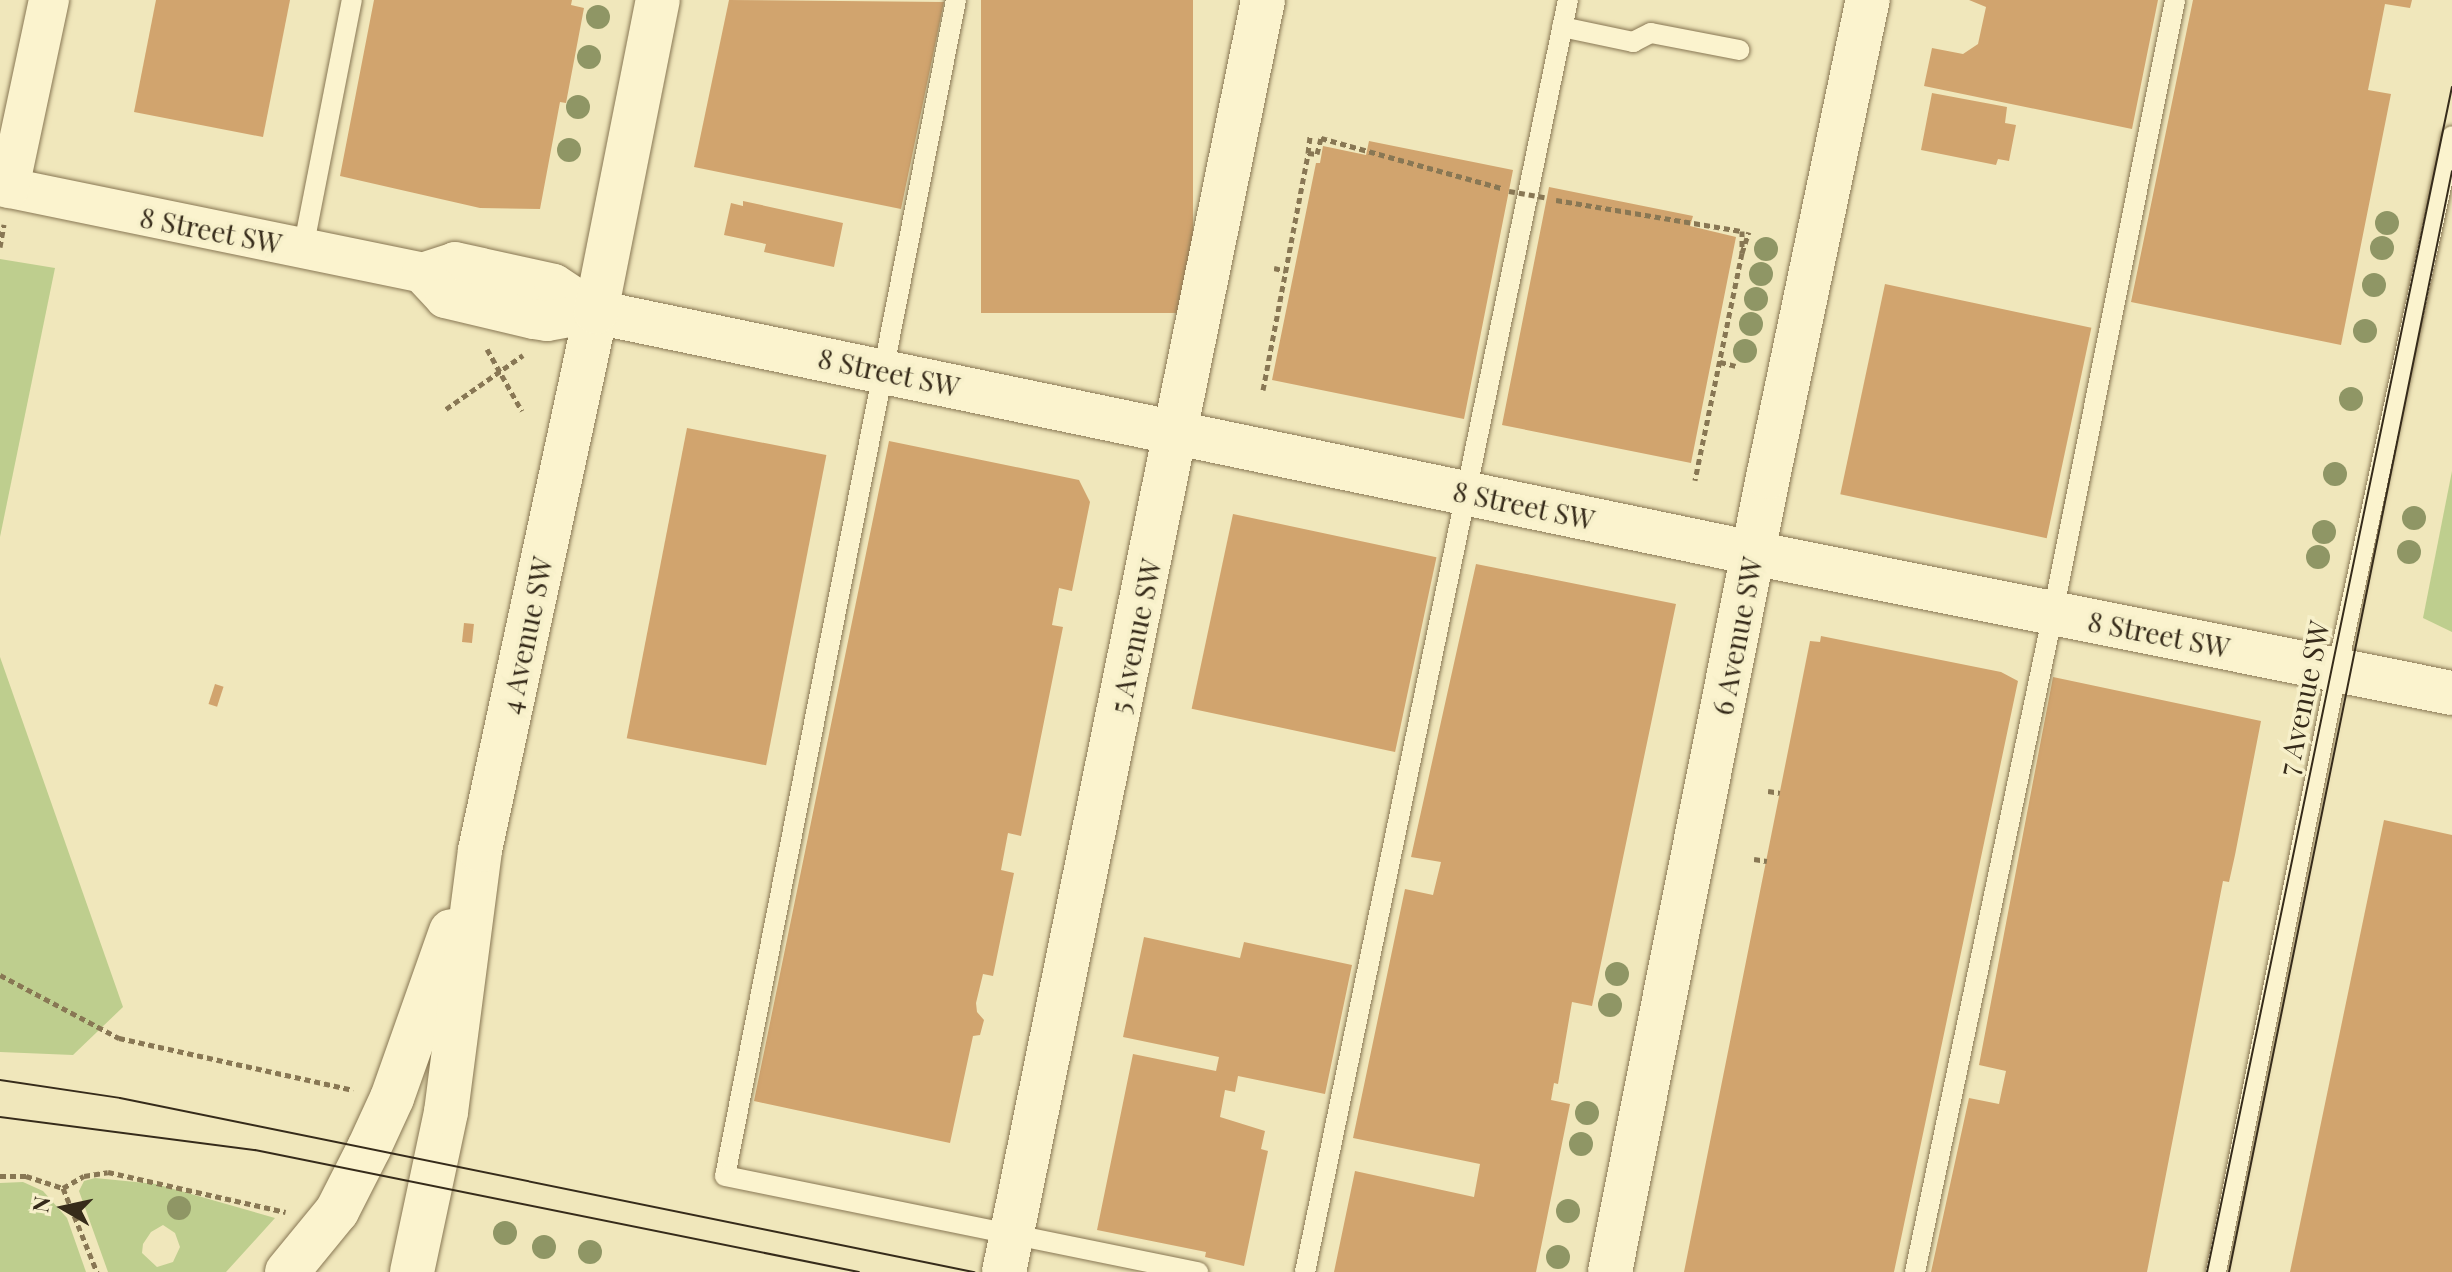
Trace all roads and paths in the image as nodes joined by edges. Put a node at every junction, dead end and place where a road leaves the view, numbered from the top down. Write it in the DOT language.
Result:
graph roads {
  1 [pos="49,0"];
  2 [pos="352,0"];
  3 [pos="658,0"];
  4 [pos="956,0"];
  5 [pos="1263,0"];
  6 [pos="1568,0"];
  7 [pos="1868,0"];
  8 [pos="2175,0"];
  9 [pos="1562,27"];
  10 [pos="1739,50"];
  11 [pos="1310,136"];
  12 [pos="2452,136"];
  13 [pos="1308,153"];
  14 [pos="5,187"];
  15 [pos="1749,232"];
  16 [pos="303,249"];
  17 [pos="1742,253"];
  18 [pos="1274,268"];
  19 [pos="1286,271"];
  20 [pos="596,312"];
  21 [pos="479,336"];
  22 [pos="529,350"];
  23 [pos="1720,362"];
  24 [pos="1736,366"];
  25 [pos="881,371"];
  26 [pos="501,373"];
  27 [pos="1263,390"];
  28 [pos="446,409"];
  29 [pos="522,411"];
  30 [pos="1177,432"];
  31 [pos="1695,480"];
  32 [pos="1468,493"];
  33 [pos="1753,553"];
  34 [pos="2053,613"];
  35 [pos="2337,670"];
  36 [pos="2452,693"];
  37 [pos="1768,791"];
  38 [pos="1780,793"];
  39 [pos="480,850"];
  40 [pos="1754,859"];
  41 [pos="1767,861"];
  42 [pos="0,975"];
  43 [pos="362,1092"];
  44 [pos="0,1176"];
  45 [pos="63,1188"];
  46 [pos="291,1213"];
  47 [pos="1007,1252"];
  48 [pos="97,1272"];
  49 [pos="287,1272"];
  50 [pos="412,1272"];
  51 [pos="1198,1272"];
  52 [pos="1305,1272"];
  53 [pos="1610,1272"];
  54 [pos="1915,1272"];
  55 [pos="2216,1272"];
  1 -- 14 [label="street"];
  2 -- 16 [label="lane"];
  3 -- 20 [label="main road, 4 Avenue SW"];
  4 -- 25 [label="lane"];
  5 -- 30 [label="main road, 5 Avenue SW"];
  6 -- 9 [label="lane"];
  7 -- 33 [label="main road, 6 Avenue SW"];
  8 -- 34 [label="lane"];
  9 -- 10 [label="lane"];
  9 -- 32 [label="lane"];
  11 -- 13 [label="path"];
  12 -- 35 [label="lane, 7 Avenue SW"];
  13 -- 17 [label="path, bridge"];
  13 -- 19 [label="path"];
  14 -- 16 [label="street, 8 Street SW"];
  15 -- 17 [label="path"];
  16 -- 20 [label="street, 8 Street SW"];
  17 -- 23 [label="path"];
  18 -- 19 [label="path"];
  19 -- 27 [label="path"];
  20 -- 25 [label="main road, 8 Street SW"];
  20 -- 39 [label="main road, 4 Avenue SW"];
  21 -- 26 [label="path"];
  22 -- 26 [label="path"];
  23 -- 24 [label="path"];
  23 -- 31 [label="path"];
  25 -- 30 [label="main road, 8 Street SW"];
  25 -- 47 [label="lane"];
  26 -- 28 [label="path"];
  26 -- 29 [label="path"];
  30 -- 32 [label="main road, 8 Street SW"];
  30 -- 47 [label="main road, 5 Avenue SW"];
  32 -- 33 [label="main road, 8 Street SW"];
  32 -- 52 [label="lane"];
  33 -- 34 [label="main road, 8 Street SW"];
  33 -- 53 [label="main road, 6 Avenue SW"];
  34 -- 35 [label="main road, 8 Street SW"];
  34 -- 54 [label="lane"];
  35 -- 36 [label="main road, 8 Street SW"];
  35 -- 55 [label="lane, 7 Avenue SW"];
  37 -- 38 [label="path"];
  39 -- 49 [label="main road"];
  39 -- 50 [label="main road, 4 Avenue SW"];
  40 -- 41 [label="path"];
  42 -- 43 [label="path"];
  44 -- 45 [label="path"];
  45 -- 46 [label="path"];
  45 -- 48 [label="path"];
  47 -- 51 [label="lane"];
}
